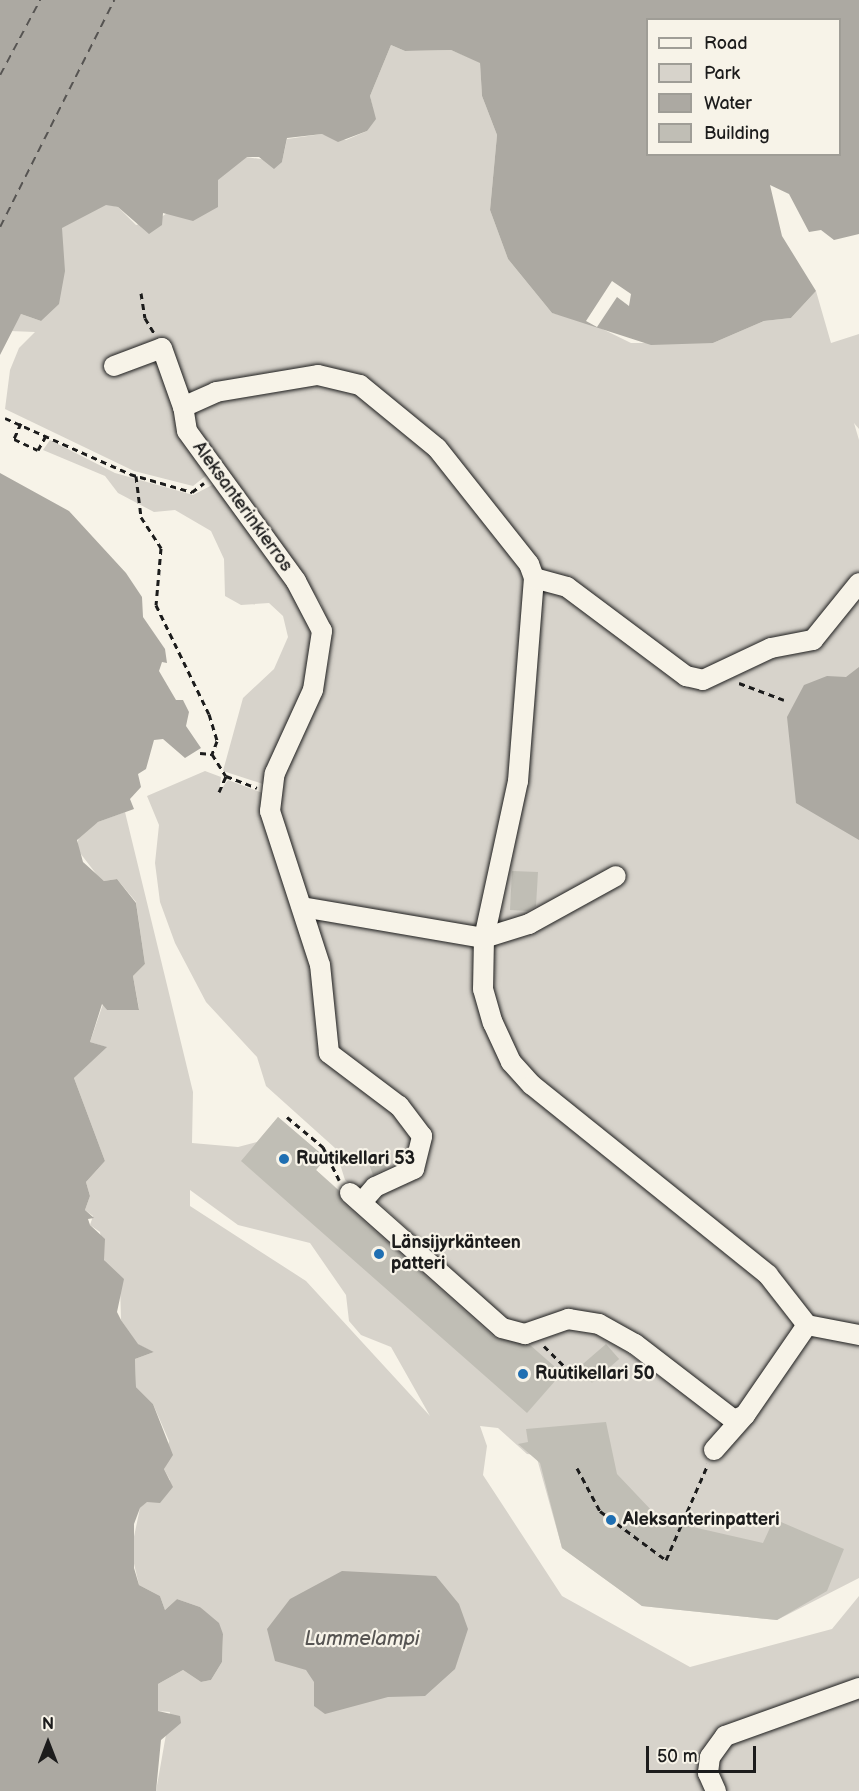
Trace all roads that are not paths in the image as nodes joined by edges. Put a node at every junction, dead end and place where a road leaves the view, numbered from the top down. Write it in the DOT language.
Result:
graph roads {
  1 [pos="114,366"];
  2 [pos="183,407"];
  3 [pos="534,578"];
  4 [pos="859,583"];
  5 [pos="616,876"];
  6 [pos="302,908"];
  7 [pos="484,938"];
  8 [pos="807,1325"];
  9 [pos="859,1335"];
  10 [pos="745,1415"];
  11 [pos="714,1450"];
  12 [pos="859,1688"];
  13 [pos="716,1791"];
  1 -- 2 [label="lane, Aleksanterinkierros"];
  2 -- 3 [label="lane"];
  2 -- 6 [label="lane, Aleksanterinkierros"];
  3 -- 4 [label="lane"];
  3 -- 7 [label="lane"];
  5 -- 7 [label="lane"];
  6 -- 7 [label="lane"];
  6 -- 10 [label="lane, Aleksanterinkierros"];
  7 -- 8 [label="lane"];
  8 -- 9 [label="lane"];
  8 -- 10 [label="lane"];
  10 -- 11 [label="lane"];
  12 -- 13 [label="lane"];
}
